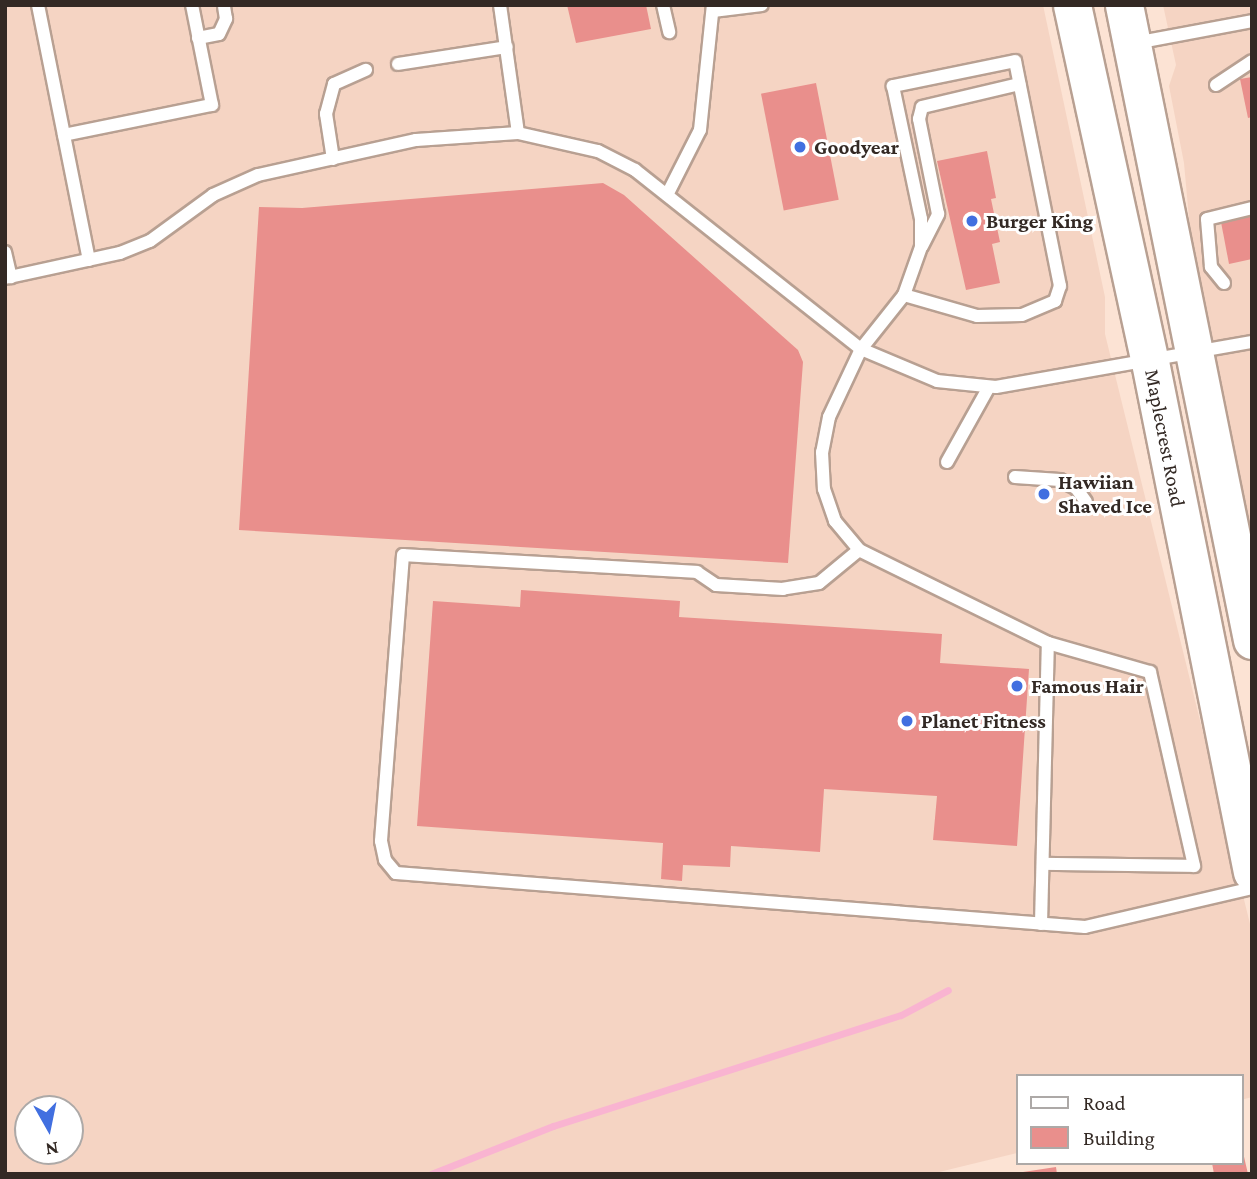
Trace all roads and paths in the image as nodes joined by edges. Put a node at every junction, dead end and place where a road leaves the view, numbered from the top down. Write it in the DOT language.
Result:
graph roads {
  1 [pos="38,5"];
  2 [pos="192,5"];
  3 [pos="500,5"];
  4 [pos="663,5"];
  5 [pos="762,5"];
  6 [pos="1072,5"];
  7 [pos="1124,5"];
  8 [pos="224,7"];
  9 [pos="713,8"];
  10 [pos="1252,21"];
  11 [pos="669,32"];
  12 [pos="198,37"];
  13 [pos="1132,44"];
  14 [pos="507,47"];
  15 [pos="1252,61"];
  16 [pos="398,65"];
  17 [pos="366,70"];
  18 [pos="1019,84"];
  19 [pos="1216,85"];
  20 [pos="518,133"];
  21 [pos="64,135"];
  22 [pos="333,159"];
  23 [pos="667,195"];
  24 [pos="1252,208"];
  25 [pos="921,247"];
  26 [pos="5,252"];
  27 [pos="89,260"];
  28 [pos="8,277"];
  29 [pos="1224,283"];
  30 [pos="904,295"];
  31 [pos="1252,342"];
  32 [pos="860,349"];
  33 [pos="1192,353"];
  34 [pos="1150,362"];
  35 [pos="989,387"];
  36 [pos="947,462"];
  37 [pos="1015,477"];
  38 [pos="1086,502"];
  39 [pos="859,550"];
  40 [pos="1252,640"];
  41 [pos="1048,643"];
  42 [pos="1045,863"];
  43 [pos="1252,872"];
  44 [pos="1252,888"];
  45 [pos="1041,924"];
  1 -- 21 [label="lane"];
  2 -- 12 [label="lane"];
  3 -- 14 [label="lane"];
  4 -- 11 [label="lane"];
  5 -- 9 [label="lane"];
  6 -- 34 [label="main road, Maplecrest Road"];
  7 -- 13 [label="main road, Maplecrest Road"];
  8 -- 12 [label="lane"];
  9 -- 23 [label="lane"];
  10 -- 13 [label="lane"];
  12 -- 21 [label="lane"];
  13 -- 33 [label="main road, Maplecrest Road"];
  14 -- 16 [label="lane"];
  14 -- 20 [label="lane"];
  15 -- 19 [label="lane"];
  17 -- 22 [label="lane"];
  18 -- 25 [label="lane"];
  18 -- 25 [label="lane"];
  18 -- 30 [label="lane"];
  20 -- 22 [label="lane"];
  20 -- 23 [label="lane"];
  21 -- 27 [label="lane"];
  22 -- 27 [label="lane"];
  23 -- 32 [label="lane"];
  24 -- 29 [label="lane"];
  25 -- 30 [label="lane"];
  26 -- 28 [label="lane"];
  27 -- 28 [label="lane"];
  30 -- 32 [label="lane"];
  31 -- 33 [label="lane"];
  32 -- 35 [label="lane"];
  32 -- 39 [label="lane"];
  33 -- 34 [label="lane"];
  33 -- 40 [label="main road, Maplecrest Road"];
  34 -- 35 [label="lane"];
  34 -- 43 [label="main road, Maplecrest Road"];
  35 -- 36 [label="lane"];
  37 -- 38 [label="lane"];
  39 -- 41 [label="lane"];
  39 -- 45 [label="lane"];
  41 -- 42 [label="lane"];
  41 -- 42 [label="lane"];
  42 -- 45 [label="lane"];
  44 -- 45 [label="lane"];
}
